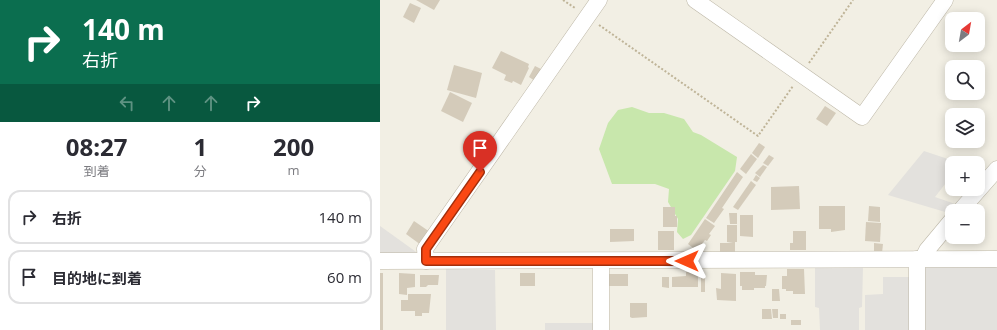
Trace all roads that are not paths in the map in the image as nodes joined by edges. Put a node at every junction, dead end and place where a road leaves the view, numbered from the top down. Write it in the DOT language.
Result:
graph roads {
  1 [pos="599,0"];
  2 [pos="695,0"];
  3 [pos="945,0"];
  4 [pos="997,169"];
  5 [pos="966,204"];
  6 [pos="945,228"];
  7 [pos="997,259"];
  8 [pos="919,260"];
  9 [pos="380,261"];
  10 [pos="426,261"];
  11 [pos="601,261"];
  12 [pos="601,330"];
  13 [pos="917,330"];
  1 -- 10 [label="street"];
  2 -- 3 [label="street"];
  4 -- 5 [label="street"];
  6 -- 8 [label="street"];
  7 -- 8 [label="street"];
  8 -- 11 [label="street"];
  8 -- 13 [label="street"];
  9 -- 10 [label="street"];
  10 -- 11 [label="street"];
  11 -- 12 [label="street"];
}
